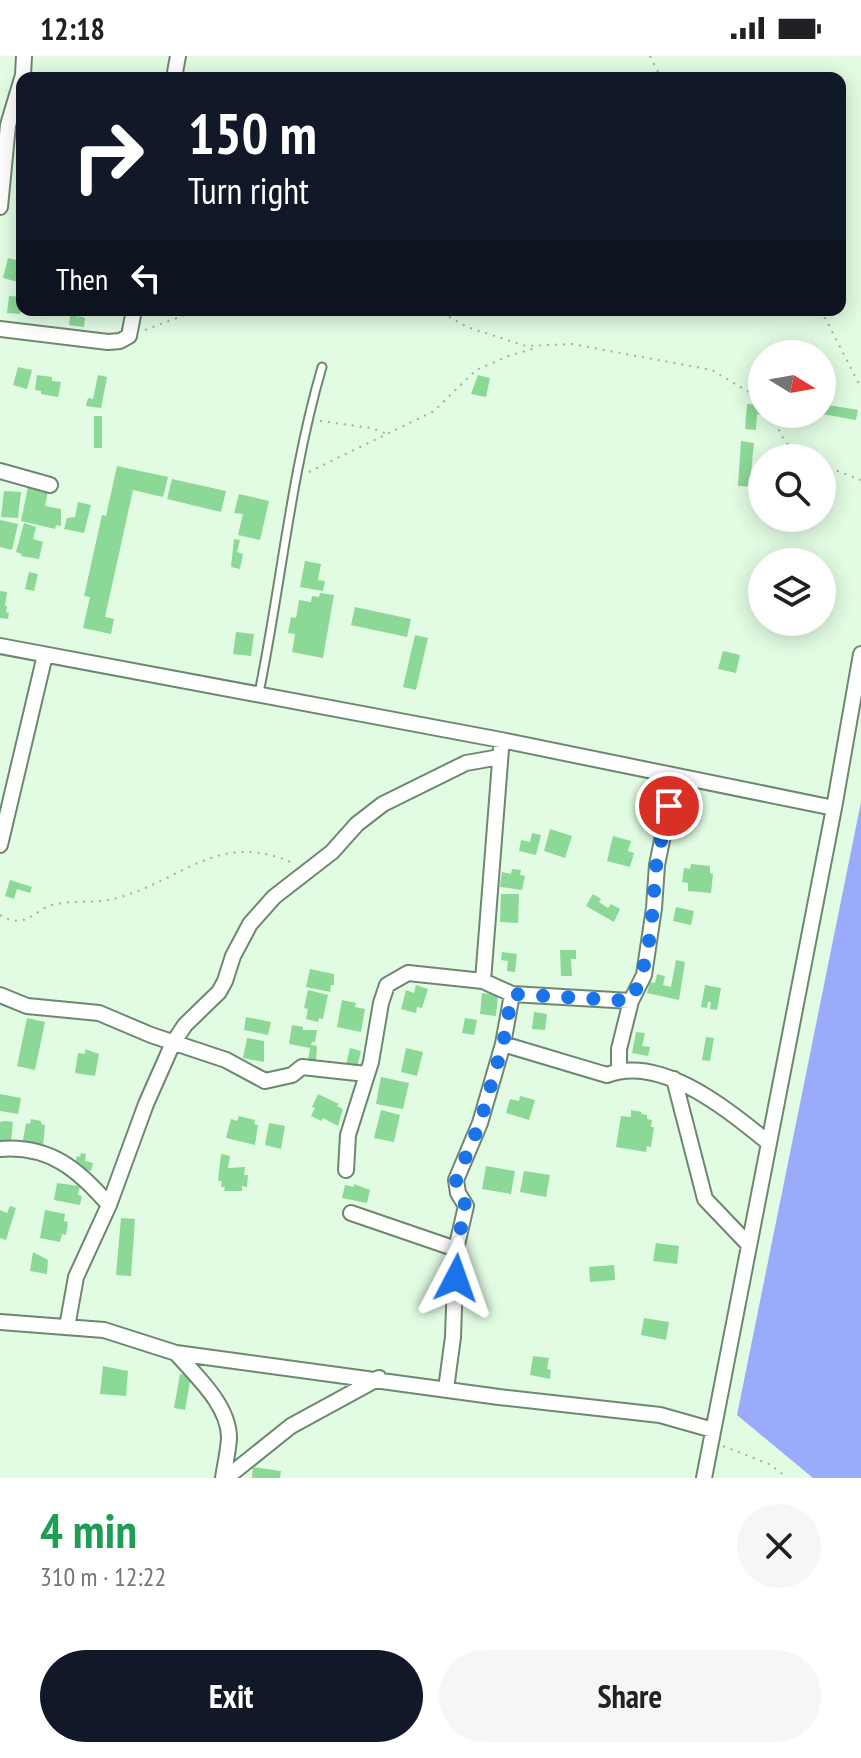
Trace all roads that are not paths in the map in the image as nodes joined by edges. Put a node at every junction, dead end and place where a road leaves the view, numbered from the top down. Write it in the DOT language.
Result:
graph roads {
  1 [pos="16,95"];
  2 [pos="0,207"];
  3 [pos="133,316"];
  4 [pos="0,329"];
  5 [pos="322,367"];
  6 [pos="0,471"];
  7 [pos="50,485"];
  8 [pos="0,646"];
  9 [pos="861,654"];
  10 [pos="45,655"];
  11 [pos="258,696"];
  12 [pos="501,740"];
  13 [pos="500,757"];
  14 [pos="675,776"];
  15 [pos="834,808"];
  16 [pos="0,845"];
  17 [pos="483,981"];
  18 [pos="512,994"];
  19 [pos="0,995"];
  20 [pos="631,1001"];
  21 [pos="173,1043"];
  22 [pos="503,1044"];
  23 [pos="619,1070"];
  24 [pos="366,1074"];
  25 [pos="674,1079"];
  26 [pos="769,1143"];
  27 [pos="0,1149"];
  28 [pos="346,1170"];
  29 [pos="109,1205"];
  30 [pos="351,1213"];
  31 [pos="749,1245"];
  32 [pos="456,1249"];
  33 [pos="0,1322"];
  34 [pos="67,1327"];
  35 [pos="176,1353"];
  36 [pos="379,1378"];
  37 [pos="446,1389"];
  38 [pos="712,1436"];
  39 [pos="225,1478"];
  40 [pos="704,1478"];
  1 -- 2 [label="street"];
  3 -- 4 [label="street"];
  5 -- 11 [label="lane"];
  6 -- 7 [label="street"];
  8 -- 10 [label="street"];
  9 -- 15 [label="street"];
  10 -- 11 [label="street"];
  10 -- 16 [label="street"];
  11 -- 12 [label="street"];
  12 -- 13 [label="street"];
  12 -- 14 [label="street"];
  13 -- 17 [label="street"];
  13 -- 21 [label="street"];
  14 -- 15 [label="street"];
  14 -- 20 [label="street"];
  15 -- 26 [label="street"];
  17 -- 18 [label="street"];
  17 -- 24 [label="street"];
  18 -- 20 [label="street"];
  18 -- 22 [label="street"];
  19 -- 21 [label="street"];
  20 -- 23 [label="street"];
  21 -- 24 [label="street"];
  21 -- 29 [label="street"];
  22 -- 23 [label="street"];
  22 -- 32 [label="street"];
  23 -- 25 [label="street"];
  24 -- 28 [label="street"];
  25 -- 26 [label="street"];
  25 -- 31 [label="street"];
  26 -- 31 [label="street"];
  27 -- 29 [label="street"];
  29 -- 34 [label="street"];
  30 -- 32 [label="street"];
  31 -- 38 [label="street"];
  32 -- 37 [label="street"];
  33 -- 34 [label="street"];
  34 -- 35 [label="street"];
  35 -- 36 [label="street"];
  35 -- 39 [label="street"];
  36 -- 37 [label="street"];
  36 -- 39 [label="street"];
  37 -- 38 [label="street"];
  38 -- 40 [label="street"];
}
